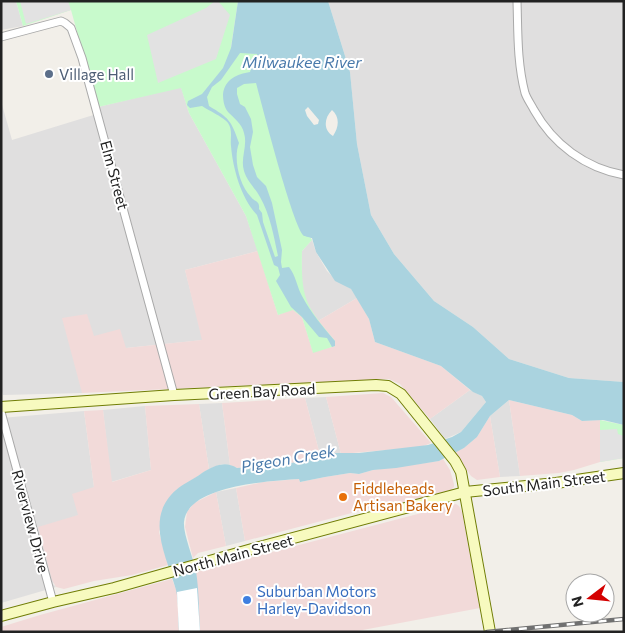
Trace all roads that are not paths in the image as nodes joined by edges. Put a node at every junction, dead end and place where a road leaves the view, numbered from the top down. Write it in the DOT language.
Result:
graph roads {
  1 [pos="517,1"];
  2 [pos="1,36"];
  3 [pos="624,175"];
  4 [pos="174,395"];
  5 [pos="1,407"];
  6 [pos="1,412"];
  7 [pos="624,473"];
  8 [pos="465,492"];
  9 [pos="53,602"];
  10 [pos="1,616"];
  11 [pos="490,632"];
  1 -- 3 [label="street"];
  2 -- 4 [label="street, Elm Street"];
  4 -- 5 [label="street, Green Bay Road"];
  4 -- 8 [label="street, Green Bay Road"];
  6 -- 9 [label="street, Riverview Drive"];
  7 -- 8 [label="street, South Main Street"];
  8 -- 9 [label="street, North Main Street"];
  8 -- 11 [label="street, Green Bay Road"];
  9 -- 10 [label="street, North Main Street"];
}
